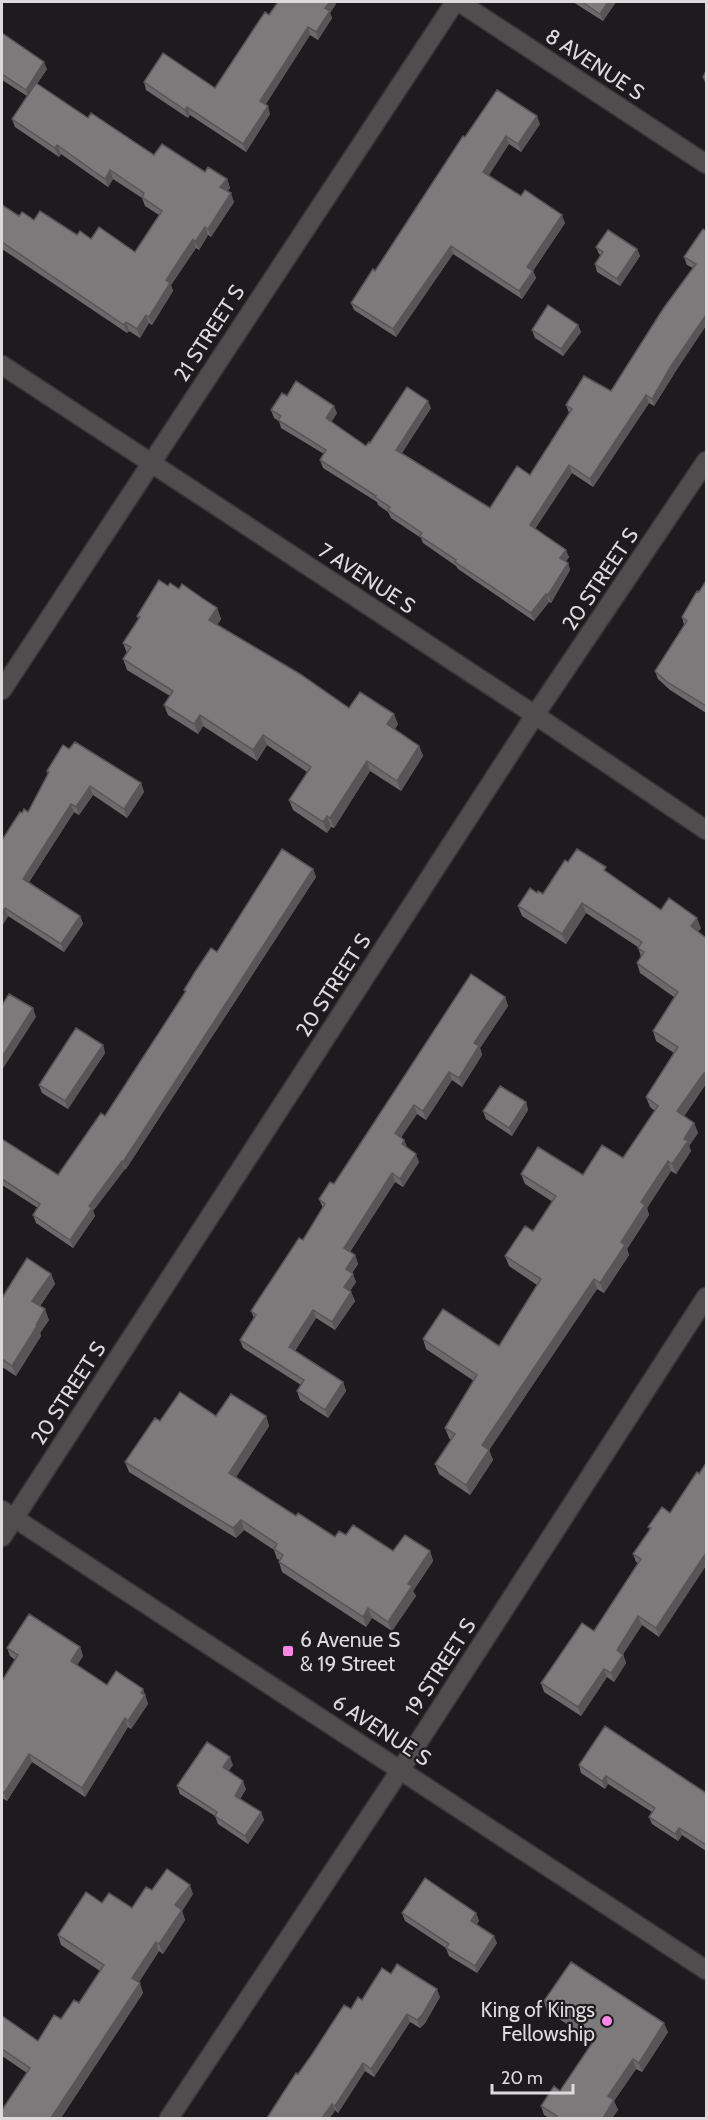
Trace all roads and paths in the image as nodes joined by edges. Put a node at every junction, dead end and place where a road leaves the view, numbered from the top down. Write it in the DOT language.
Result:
graph roads {
  1 [pos="457,2"];
  2 [pos="706,164"];
  3 [pos="2,365"];
  4 [pos="706,461"];
  5 [pos="151,463"];
  6 [pos="2,690"];
  7 [pos="535,715"];
  8 [pos="706,830"];
  9 [pos="706,1297"];
  10 [pos="8,1514"];
  11 [pos="2,1537"];
  12 [pos="401,1769"];
  13 [pos="706,1970"];
  14 [pos="169,2118"];
  1 -- 2 [label="street, 8 AVENUE S"];
  1 -- 5 [label="street, 21 STREET S"];
  3 -- 5 [label="street, 7 AVENUE S"];
  4 -- 7 [label="street, 20 STREET S"];
  5 -- 6 [label="street, 21 STREET S"];
  5 -- 7 [label="street, 7 AVENUE S"];
  7 -- 8 [label="street, 7 AVENUE S"];
  7 -- 10 [label="street, 20 STREET S"];
  9 -- 12 [label="street, 19 STREET S"];
  10 -- 11 [label="street, 20 STREET S"];
  10 -- 12 [label="street, 6 AVENUE S"];
  12 -- 13 [label="street, 6 AVENUE S"];
  12 -- 14 [label="street, 19 STREET S"];
}
